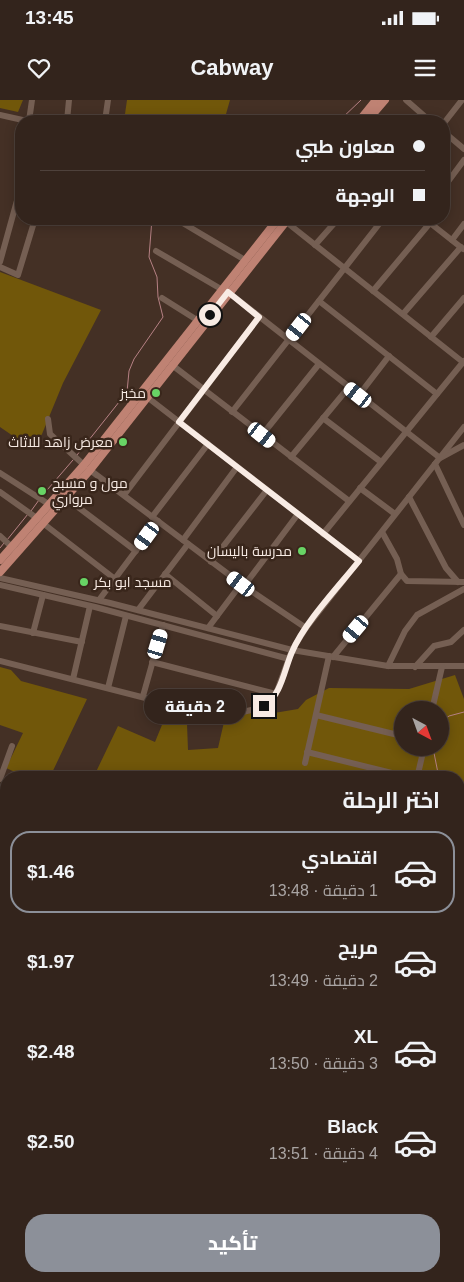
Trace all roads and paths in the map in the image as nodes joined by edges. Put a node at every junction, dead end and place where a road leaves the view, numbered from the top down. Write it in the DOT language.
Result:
graph roads {
  1 [pos="32,100"];
  2 [pos="69,100"];
  3 [pos="108,100"];
  4 [pos="376,100"];
  5 [pos="385,100"];
  6 [pos="407,100"];
  7 [pos="462,100"];
  8 [pos="0,115"];
  9 [pos="29,115"];
  10 [pos="68,115"];
  11 [pos="106,115"];
  12 [pos="368,115"];
  13 [pos="370,115"];
  14 [pos="423,115"];
  15 [pos="450,115"];
  16 [pos="15,118"];
  17 [pos="450,137"];
  18 [pos="464,148"];
  19 [pos="464,160"];
  20 [pos="450,177"];
  21 [pos="15,213"];
  22 [pos="464,224"];
  23 [pos="33,225"];
  24 [pos="186,225"];
  25 [pos="275,225"];
  26 [pos="275,225"];
  27 [pos="286,225"];
  28 [pos="333,225"];
  29 [pos="378,225"];
  30 [pos="425,225"];
  31 [pos="433,225"];
  32 [pos="452,240"];
  33 [pos="315,245"];
  34 [pos="462,248"];
  35 [pos="156,252"];
  36 [pos="244,260"];
  37 [pos="0,262"];
  38 [pos="0,267"];
  39 [pos="344,268"];
  40 [pos="224,291"];
  41 [pos="374,291"];
  42 [pos="162,298"];
  43 [pos="464,298"];
  44 [pos="319,301"];
  45 [pos="207,313"];
  46 [pos="402,314"];
  47 [pos="259,317"];
  48 [pos="197,320"];
  49 [pos="431,337"];
  50 [pos="288,340"];
  51 [pos="389,356"];
  52 [pos="464,362"];
  53 [pos="319,364"];
  54 [pos="172,365"];
  55 [pos="349,387"];
  56 [pos="204,390"];
  57 [pos="436,394"];
  58 [pos="358,395"];
  59 [pos="147,397"];
  60 [pos="232,412"];
  61 [pos="323,418"];
  62 [pos="48,419"];
  63 [pos="179,422"];
  64 [pos="406,432"];
  65 [pos="463,432"];
  66 [pos="262,435"];
  67 [pos="110,438"];
  68 [pos="208,444"];
  69 [pos="464,445"];
  70 [pos="291,457"];
  71 [pos="438,461"];
  72 [pos="381,462"];
  73 [pos="84,465"];
  74 [pos="237,467"];
  75 [pos="0,473"];
  76 [pos="360,488"];
  77 [pos="267,490"];
  78 [pos="0,492"];
  79 [pos="124,495"];
  80 [pos="409,497"];
  81 [pos="66,498"];
  82 [pos="349,501"];
  83 [pos="50,505"];
  84 [pos="298,514"];
  85 [pos="395,514"];
  86 [pos="38,519"];
  87 [pos="155,519"];
  88 [pos="464,525"];
  89 [pos="382,532"];
  90 [pos="323,534"];
  91 [pos="1,537"];
  92 [pos="186,542"];
  93 [pos="13,548"];
  94 [pos="136,551"];
  95 [pos="0,560"];
  96 [pos="359,561"];
  97 [pos="211,562"];
  98 [pos="0,572"];
  99 [pos="165,574"];
  100 [pos="401,574"];
  101 [pos="0,578"];
  102 [pos="115,579"];
  103 [pos="461,582"];
  104 [pos="0,585"];
  105 [pos="242,585"];
  106 [pos="464,589"];
  107 [pos="54,594"];
  108 [pos="43,595"];
  109 [pos="99,600"];
  110 [pos="110,603"];
  111 [pos="90,606"];
  112 [pos="138,610"];
  113 [pos="108,611"];
  114 [pos="126,616"];
  115 [pos="218,616"];
  116 [pos="184,622"];
  117 [pos="163,625"];
  118 [pos="0,626"];
  119 [pos="208,628"];
  120 [pos="306,628"];
  121 [pos="182,630"];
  122 [pos="464,630"];
  123 [pos="33,633"];
  124 [pos="82,642"];
  125 [pos="292,650"];
  126 [pos="331,656"];
  127 [pos="289,659"];
  128 [pos="0,661"];
  129 [pos="152,662"];
  130 [pos="388,666"];
  131 [pos="415,666"];
  132 [pos="464,666"];
  133 [pos="442,667"];
  134 [pos="73,679"];
  135 [pos="108,688"];
  136 [pos="276,694"];
  137 [pos="143,696"];
  138 [pos="434,701"];
  139 [pos="316,715"];
  140 [pos="394,734"];
  141 [pos="12,746"];
  142 [pos="307,752"];
  143 [pos="422,756"];
  144 [pos="304,763"];
  145 [pos="3,771"];
  146 [pos="377,771"];
  147 [pos="419,771"];
  1 -- 9 [label="street"];
  2 -- 10 [label="street"];
  3 -- 11 [label="street"];
  4 -- 12 [label="main road"];
  5 -- 13 [label="main road"];
  6 -- 14 [label="street"];
  7 -- 15 [label="street"];
  8 -- 16 [label="street"];
  17 -- 18 [label="street"];
  19 -- 20 [label="street"];
  21 -- 37 [label="street"];
  22 -- 32 [label="street"];
  23 -- 38 [label="street"];
  24 -- 36 [label="street"];
  25 -- 36 [label="main road"];
  26 -- 40 [label="main road"];
  27 -- 33 [label="street"];
  28 -- 33 [label="street"];
  29 -- 39 [label="street"];
  30 -- 41 [label="street"];
  31 -- 32 [label="street"];
  32 -- 34 [label="street"];
  33 -- 39 [label="street"];
  34 -- 46 [label="street"];
  35 -- 40 [label="street"];
  36 -- 40 [label="main road"];
  39 -- 41 [label="street"];
  39 -- 44 [label="street"];
  40 -- 45 [label="main road"];
  40 -- 47 [label="street"];
  41 -- 46 [label="street"];
  42 -- 48 [label="street"];
  43 -- 49 [label="street"];
  44 -- 50 [label="street"];
  44 -- 51 [label="street"];
  45 -- 48 [label="main road"];
  45 -- 54 [label="main road"];
  46 -- 49 [label="street"];
  47 -- 50 [label="street"];
  47 -- 56 [label="street"];
  48 -- 67 [label="main road"];
  49 -- 52 [label="street"];
  50 -- 53 [label="street"];
  50 -- 60 [label="street"];
  51 -- 57 [label="street"];
  51 -- 58 [label="street"];
  52 -- 57 [label="street"];
  53 -- 55 [label="street"];
  53 -- 66 [label="street"];
  54 -- 56 [label="street"];
  54 -- 59 [label="main road"];
  55 -- 58 [label="street"];
  55 -- 61 [label="street"];
  56 -- 60 [label="street"];
  56 -- 63 [label="street"];
  57 -- 64 [label="street"];
  58 -- 64 [label="street"];
  59 -- 63 [label="street"];
  59 -- 67 [label="main road"];
  60 -- 66 [label="street"];
  61 -- 70 [label="street"];
  61 -- 72 [label="street"];
  62 -- 73 [label="street"];
  63 -- 68 [label="street"];
  63 -- 79 [label="street"];
  64 -- 71 [label="street"];
  64 -- 72 [label="street"];
  65 -- 71 [label="street"];
  66 -- 70 [label="street"];
  67 -- 73 [label="main road"];
  68 -- 74 [label="street"];
  68 -- 87 [label="street"];
  69 -- 71 [label="street"];
  70 -- 82 [label="street"];
  71 -- 80 [label="street"];
  71 -- 88 [label="street"];
  72 -- 76 [label="street"];
  73 -- 79 [label="street"];
  73 -- 81 [label="main road"];
  73 -- 83 [label="main road"];
  74 -- 77 [label="street"];
  74 -- 92 [label="street"];
  75 -- 83 [label="street"];
  76 -- 82 [label="street"];
  76 -- 85 [label="street"];
  77 -- 84 [label="street"];
  77 -- 97 [label="street"];
  78 -- 86 [label="street"];
  79 -- 87 [label="street"];
  80 -- 85 [label="street"];
  80 -- 103 [label="street"];
  81 -- 86 [label="main road"];
  81 -- 94 [label="street"];
  82 -- 90 [label="street"];
  83 -- 86 [label="main road"];
  84 -- 90 [label="street"];
  84 -- 105 [label="street"];
  85 -- 89 [label="street"];
  86 -- 93 [label="main road"];
  86 -- 102 [label="street"];
  87 -- 92 [label="street"];
  87 -- 94 [label="street"];
  89 -- 96 [label="street"];
  89 -- 100 [label="street"];
  90 -- 96 [label="street"];
  91 -- 93 [label="street"];
  92 -- 97 [label="street"];
  92 -- 99 [label="street"];
  93 -- 95 [label="main road"];
  93 -- 98 [label="main road"];
  94 -- 102 [label="street"];
  96 -- 120 [label="street"];
  97 -- 105 [label="street"];
  99 -- 112 [label="street"];
  99 -- 115 [label="street"];
  100 -- 103 [label="street"];
  100 -- 126 [label="street"];
  101 -- 107 [label="street"];
  102 -- 109 [label="street"];
  104 -- 108 [label="street"];
  105 -- 115 [label="street"];
  105 -- 120 [label="street"];
  106 -- 130 [label="street"];
  107 -- 108 [label="street"];
  107 -- 109 [label="street"];
  107 -- 111 [label="street"];
  108 -- 123 [label="street"];
  109 -- 110 [label="street"];
  110 -- 112 [label="street"];
  110 -- 113 [label="street"];
  111 -- 113 [label="street"];
  111 -- 124 [label="street"];
  112 -- 116 [label="street"];
  113 -- 114 [label="street"];
  114 -- 117 [label="street"];
  114 -- 135 [label="street"];
  115 -- 119 [label="street"];
  116 -- 119 [label="street"];
  116 -- 121 [label="street"];
  117 -- 121 [label="street"];
  117 -- 129 [label="street"];
  118 -- 123 [label="street"];
  119 -- 125 [label="street"];
  120 -- 125 [label="street"];
  121 -- 127 [label="street"];
  122 -- 131 [label="street"];
  123 -- 124 [label="street"];
  124 -- 134 [label="street"];
  125 -- 126 [label="street"];
  125 -- 127 [label="street"];
  126 -- 130 [label="street"];
  126 -- 139 [label="street"];
  127 -- 136 [label="street"];
  128 -- 134 [label="street"];
  129 -- 136 [label="street"];
  129 -- 137 [label="street"];
  130 -- 131 [label="street"];
  131 -- 133 [label="street"];
  132 -- 133 [label="street"];
  133 -- 138 [label="street"];
  134 -- 135 [label="street"];
  135 -- 137 [label="street"];
  136 -- 137 [label="street"];
  139 -- 140 [label="street"];
  139 -- 142 [label="street"];
  141 -- 145 [label="street"];
  142 -- 144 [label="street"];
  142 -- 146 [label="street"];
  143 -- 147 [label="street"];
}
